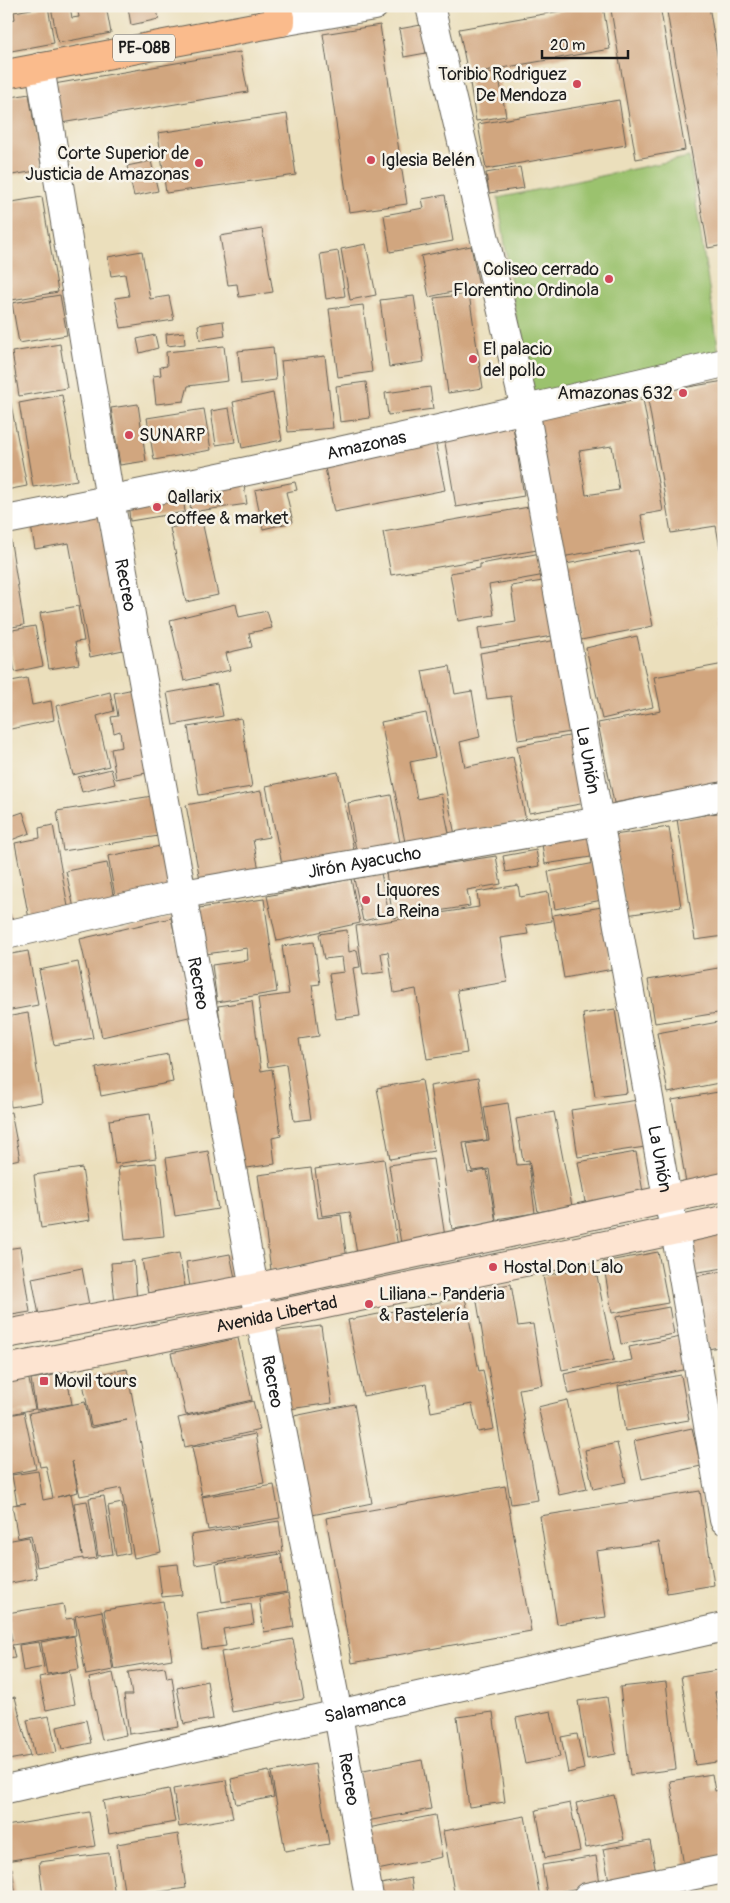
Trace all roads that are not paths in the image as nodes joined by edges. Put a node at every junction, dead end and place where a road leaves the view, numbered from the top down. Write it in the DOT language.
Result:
graph roads {
  1 [pos="374,6"];
  2 [pos="430,6"];
  3 [pos="279,14"];
  4 [pos="40,67"];
  5 [pos="6,74"];
  6 [pos="724,363"];
  7 [pos="525,409"];
  8 [pos="110,500"];
  9 [pos="6,520"];
  10 [pos="724,796"];
  11 [pos="600,821"];
  12 [pos="183,894"];
  13 [pos="6,935"];
  14 [pos="724,1187"];
  15 [pos="668,1198"];
  16 [pos="724,1220"];
  17 [pos="675,1230"];
  18 [pos="254,1288"];
  19 [pos="260,1318"];
  20 [pos="6,1334"];
  21 [pos="6,1369"];
  22 [pos="724,1520"];
  23 [pos="724,1627"];
  24 [pos="338,1714"];
  25 [pos="6,1789"];
  26 [pos="724,1869"];
  27 [pos="369,1897"];
  28 [pos="587,1897"];
  1 -- 3 [label="street"];
  2 -- 7 [label="street, La Unión"];
  3 -- 4 [label="highway, PE-08B"];
  4 -- 5 [label="highway, PE-08B"];
  4 -- 8 [label="street, Recreo"];
  6 -- 7 [label="street, Amazonas"];
  7 -- 8 [label="street, Amazonas"];
  7 -- 11 [label="street, La Unión"];
  8 -- 9 [label="street, Amazonas"];
  8 -- 12 [label="street, Recreo"];
  10 -- 11 [label="street, Jirón Ayacucho"];
  11 -- 12 [label="street, Jirón Ayacucho"];
  11 -- 15 [label="street, La Unión"];
  12 -- 13 [label="street, Jirón Ayacucho"];
  12 -- 18 [label="street, Recreo"];
  14 -- 15 [label="main road, Avenida Libertad"];
  15 -- 17 [label="street, La Unión"];
  15 -- 18 [label="main road, Avenida Libertad"];
  16 -- 17 [label="main road, Avenida Libertad"];
  17 -- 19 [label="main road, Avenida Libertad"];
  17 -- 22 [label="street, La Unión"];
  18 -- 19 [label="street, Recreo"];
  18 -- 20 [label="main road, Avenida Libertad"];
  19 -- 21 [label="main road, Avenida Libertad"];
  19 -- 24 [label="street, Recreo"];
  23 -- 24 [label="street, Salamanca"];
  24 -- 25 [label="street, Salamanca"];
  24 -- 27 [label="street, Recreo"];
  26 -- 28 [label="street"];
}
